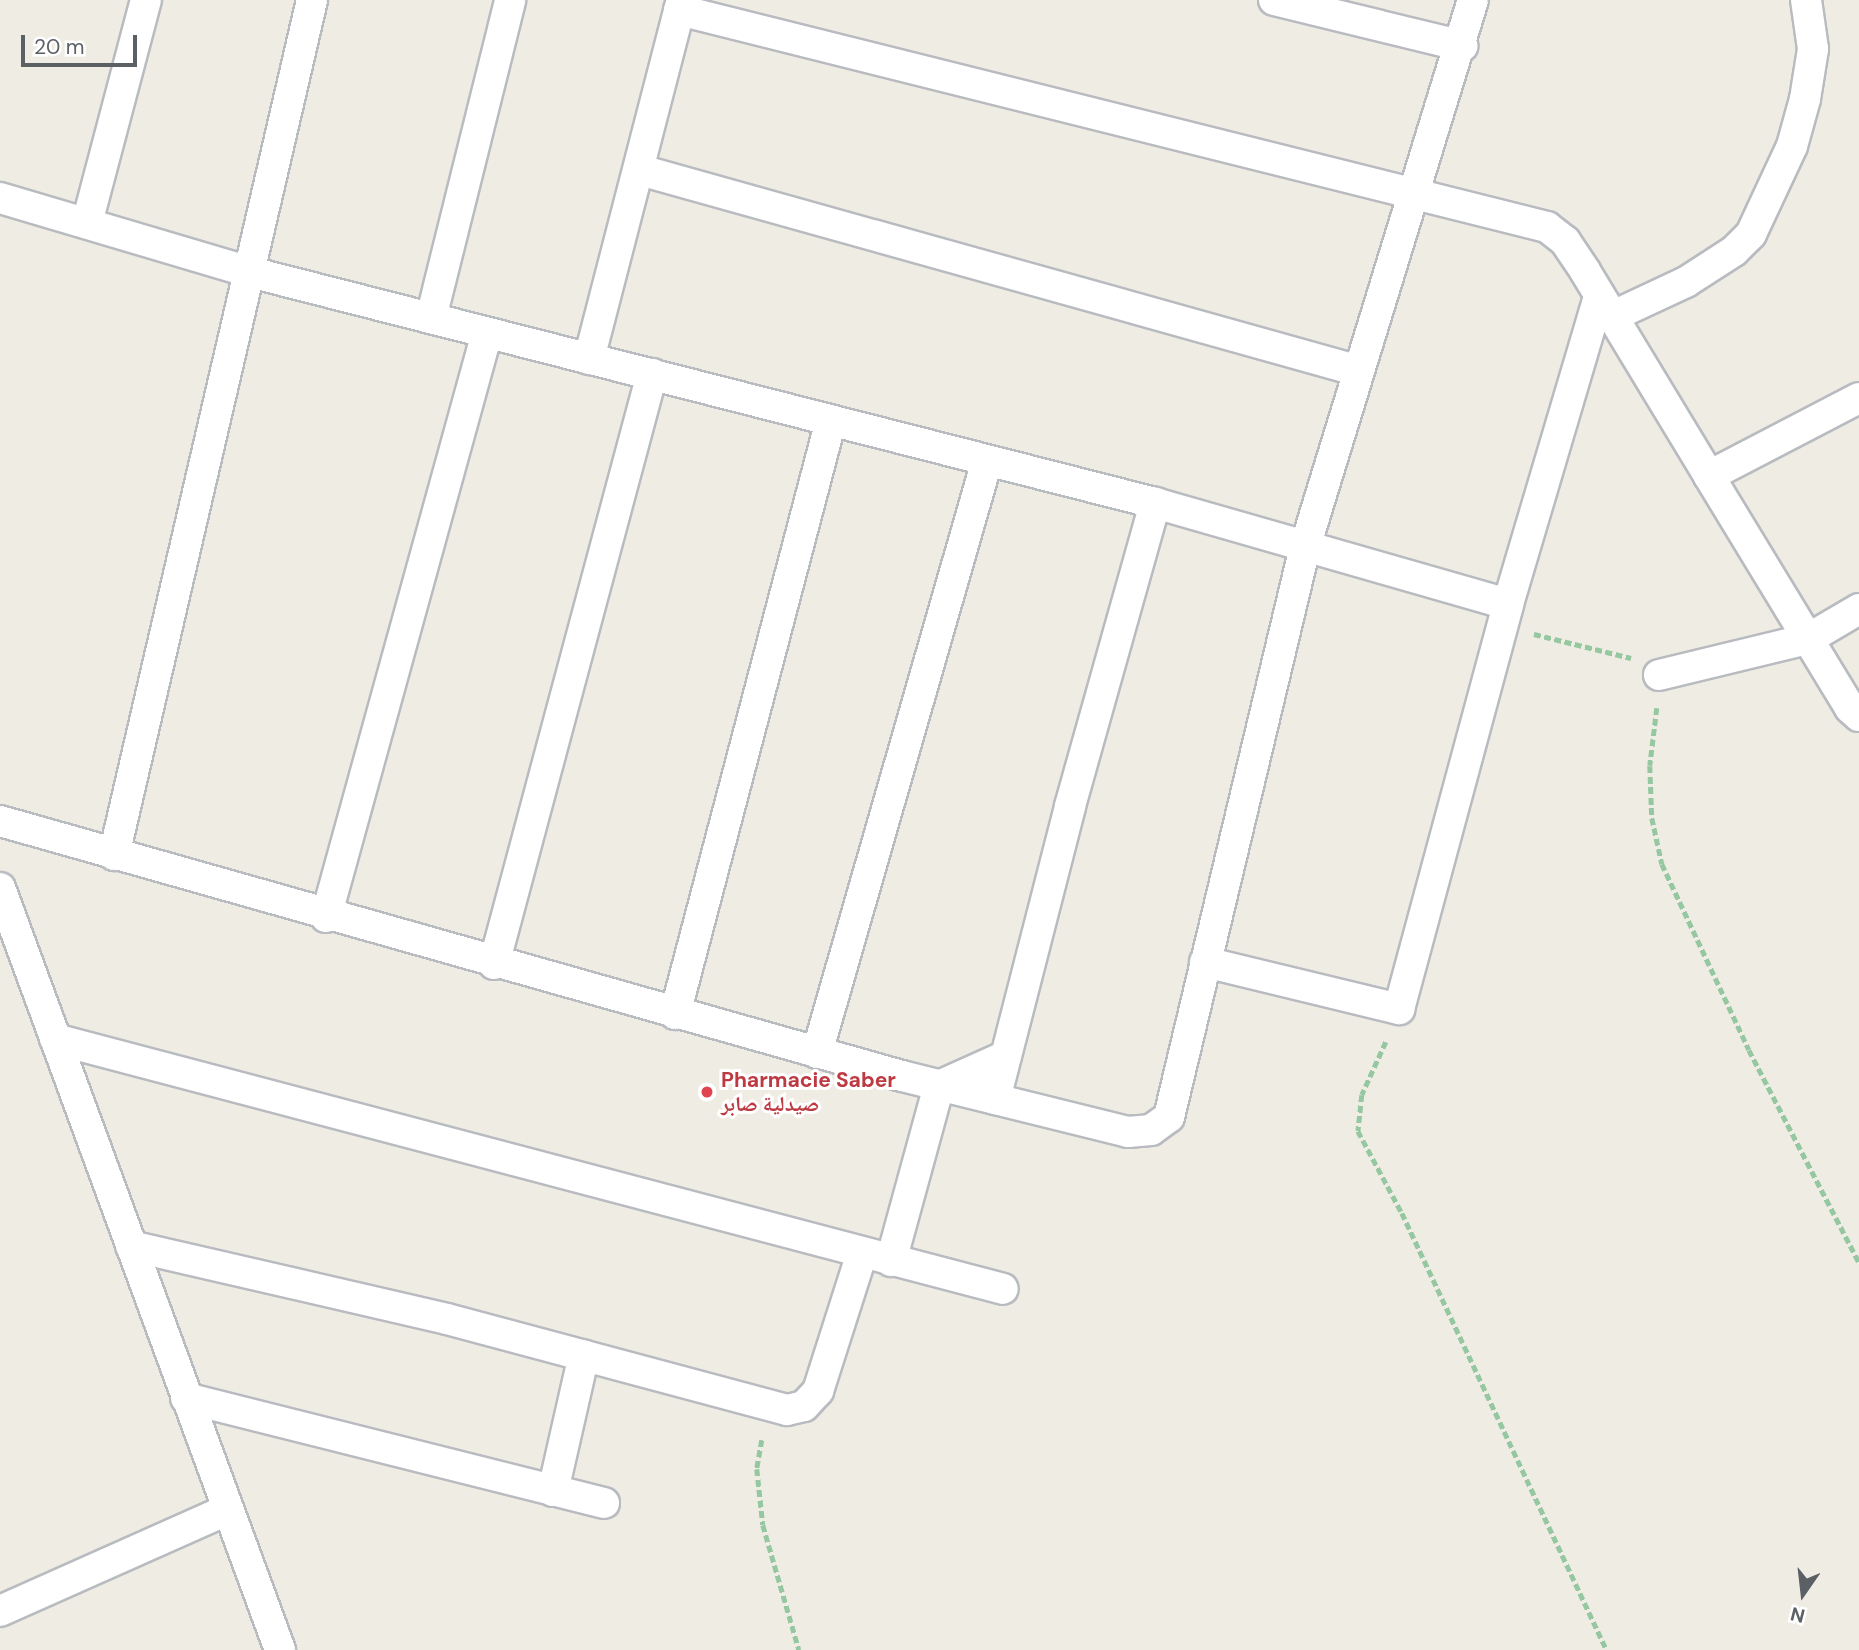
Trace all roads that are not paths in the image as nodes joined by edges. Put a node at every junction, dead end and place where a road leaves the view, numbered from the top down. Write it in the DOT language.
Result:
graph roads {
  1 [pos="146,0"];
  2 [pos="312,0"];
  3 [pos="510,0"];
  4 [pos="1274,0"];
  5 [pos="1474,0"];
  6 [pos="1806,0"];
  7 [pos="681,5"];
  8 [pos="1462,46"];
  9 [pos="640,170"];
  10 [pos="1413,195"];
  11 [pos="0,198"];
  12 [pos="87,223"];
  13 [pos="250,271"];
  14 [pos="1605,306"];
  15 [pos="431,318"];
  16 [pos="487,332"];
  17 [pos="589,359"];
  18 [pos="1356,370"];
  19 [pos="652,374"];
  20 [pos="1859,398"];
  21 [pos="831,420"];
  22 [pos="987,461"];
  23 [pos="1709,476"];
  24 [pos="1155,503"];
  25 [pos="1306,547"];
  26 [pos="1859,609"];
  27 [pos="1505,615"];
  28 [pos="1808,639"];
  29 [pos="1659,675"];
  30 [pos="1859,716"];
  31 [pos="0,821"];
  32 [pos="114,855"];
  33 [pos="0,887"];
  34 [pos="326,917"];
  35 [pos="1205,962"];
  36 [pos="494,964"];
  37 [pos="675,1014"];
  38 [pos="55,1039"];
  39 [pos="817,1053"];
  40 [pos="1006,1056"];
  41 [pos="939,1086"];
  42 [pos="995,1100"];
  43 [pos="131,1247"];
  44 [pos="862,1253"];
  45 [pos="891,1261"];
  46 [pos="1003,1289"];
  47 [pos="584,1355"];
  48 [pos="186,1398"];
  49 [pos="552,1491"];
  50 [pos="604,1503"];
  51 [pos="227,1510"];
  52 [pos="0,1611"];
  53 [pos="280,1650"];
  1 -- 12 [label="street"];
  2 -- 13 [label="street"];
  3 -- 15 [label="street"];
  4 -- 8 [label="street"];
  5 -- 8 [label="street"];
  6 -- 14 [label="street"];
  7 -- 9 [label="street"];
  7 -- 10 [label="street"];
  8 -- 10 [label="street"];
  9 -- 17 [label="street"];
  9 -- 18 [label="street"];
  10 -- 14 [label="street"];
  10 -- 18 [label="street"];
  11 -- 12 [label="street"];
  12 -- 13 [label="street"];
  13 -- 15 [label="street"];
  13 -- 32 [label="street"];
  14 -- 23 [label="street"];
  14 -- 27 [label="street"];
  15 -- 16 [label="street"];
  16 -- 17 [label="street"];
  16 -- 34 [label="street"];
  17 -- 19 [label="street"];
  18 -- 25 [label="street"];
  19 -- 21 [label="street"];
  19 -- 36 [label="street"];
  20 -- 23 [label="street"];
  21 -- 22 [label="street"];
  21 -- 37 [label="street"];
  22 -- 24 [label="street"];
  22 -- 39 [label="street"];
  23 -- 28 [label="street"];
  24 -- 25 [label="street"];
  24 -- 40 [label="street"];
  25 -- 27 [label="street"];
  25 -- 35 [label="street"];
  26 -- 28 [label="street"];
  27 -- 35 [label="street"];
  28 -- 29 [label="street"];
  28 -- 30 [label="street"];
  31 -- 32 [label="street"];
  32 -- 34 [label="street"];
  33 -- 38 [label="street"];
  34 -- 36 [label="street"];
  35 -- 42 [label="street"];
  36 -- 37 [label="street"];
  37 -- 39 [label="street"];
  38 -- 43 [label="street"];
  38 -- 44 [label="street"];
  39 -- 41 [label="street"];
  40 -- 41 [label="street"];
  40 -- 42 [label="street"];
  41 -- 42 [label="street"];
  41 -- 45 [label="street"];
  43 -- 47 [label="street"];
  43 -- 48 [label="street"];
  44 -- 45 [label="street"];
  44 -- 47 [label="street"];
  45 -- 46 [label="street"];
  47 -- 49 [label="street"];
  48 -- 49 [label="street"];
  48 -- 51 [label="street"];
  49 -- 50 [label="street"];
  51 -- 52 [label="street"];
  51 -- 53 [label="street"];
}
